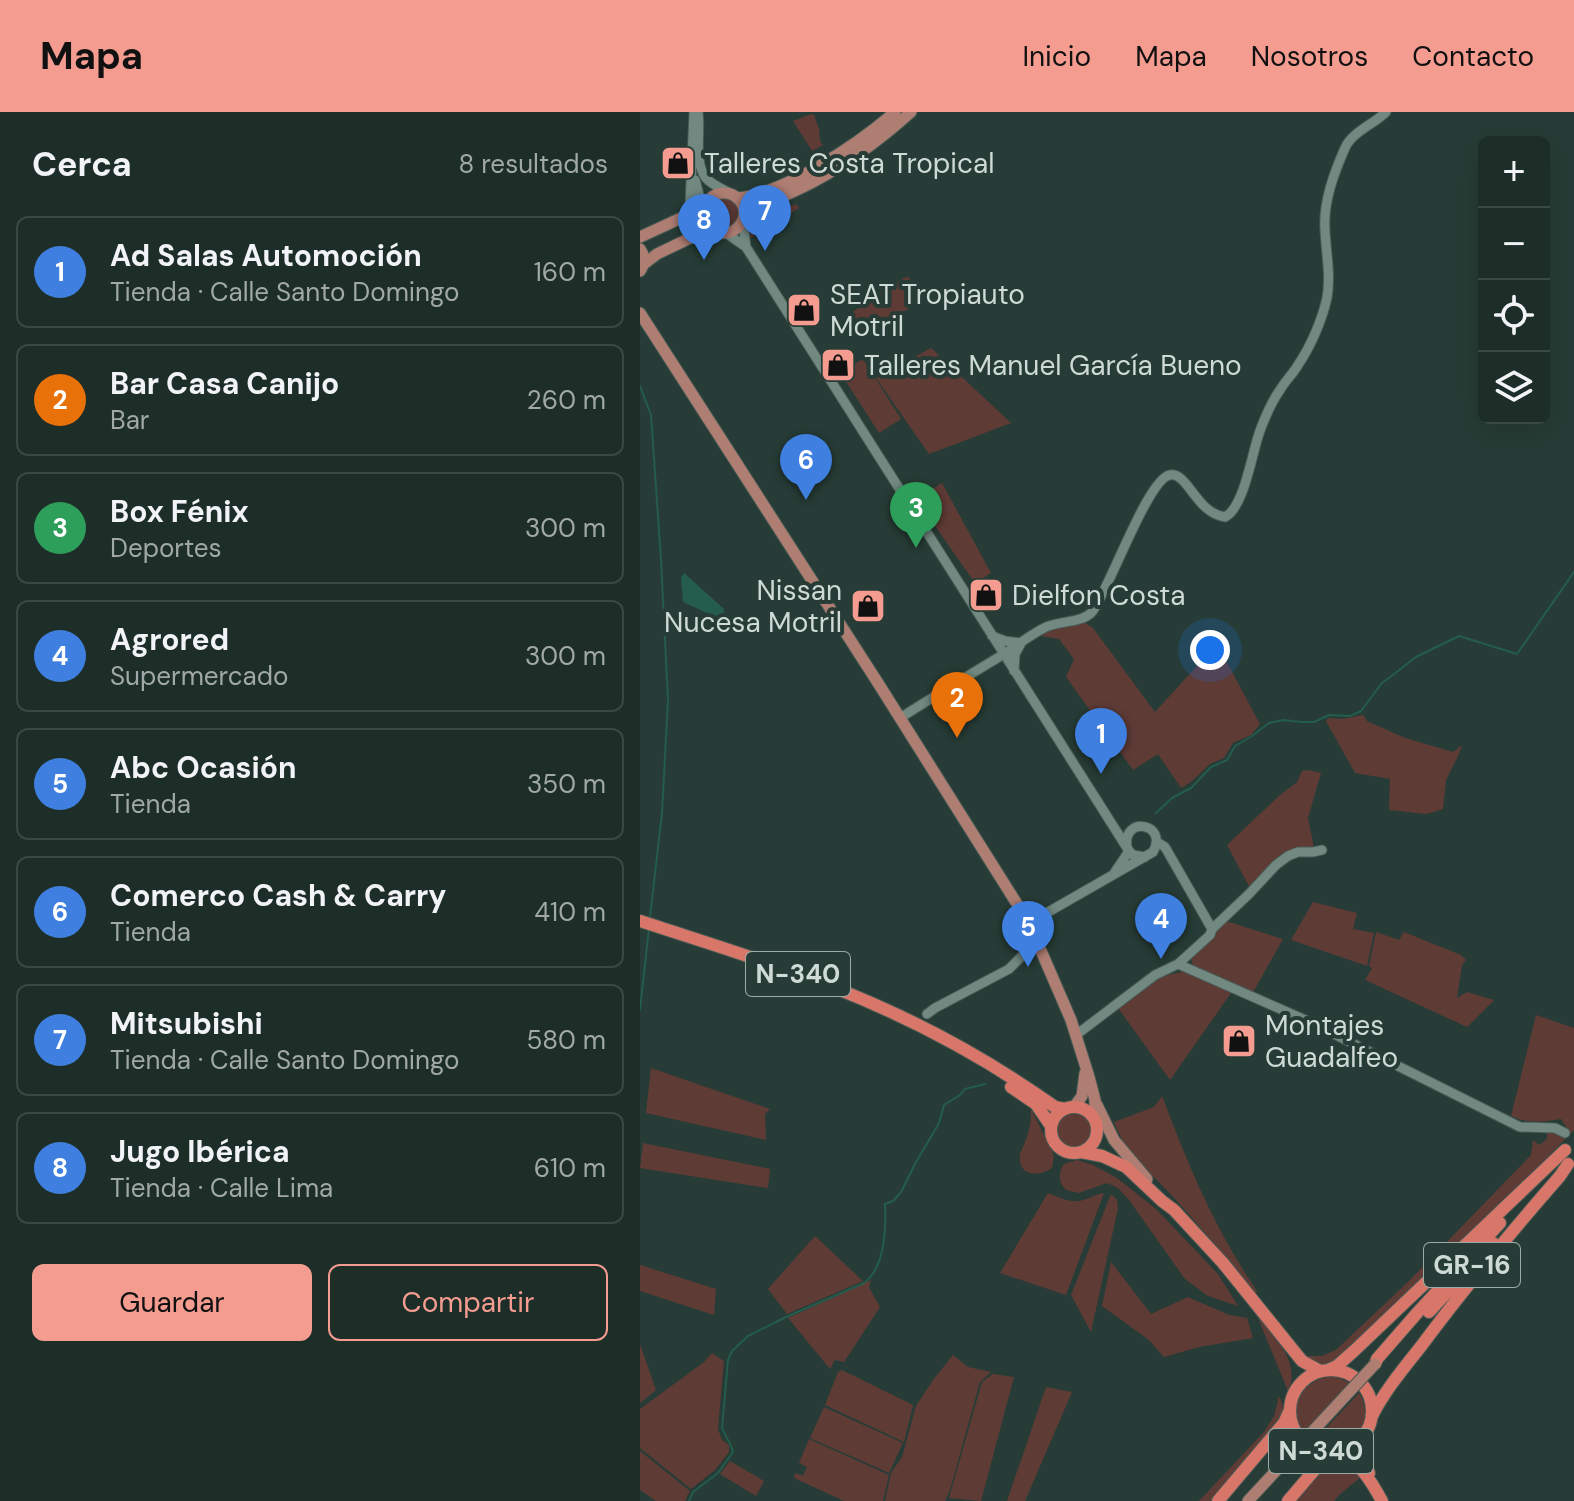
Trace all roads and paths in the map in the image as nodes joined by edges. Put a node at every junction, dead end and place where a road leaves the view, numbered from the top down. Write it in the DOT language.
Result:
graph roads {
  1 [pos="696,112"];
  2 [pos="895,112"];
  3 [pos="911,112"];
  4 [pos="1386,112"];
  5 [pos="692,173"];
  6 [pos="733,195"];
  7 [pos="705,205"];
  8 [pos="683,218"];
  9 [pos="744,219"];
  10 [pos="711,228"];
  11 [pos="726,233"];
  12 [pos="640,237"];
  13 [pos="746,247"];
  14 [pos="640,249"];
  15 [pos="642,268"];
  16 [pos="640,312"];
  17 [pos="992,636"];
  18 [pos="1021,643"];
  19 [pos="1003,654"];
  20 [pos="987,664"];
  21 [pos="1014,671"];
  22 [pos="900,718"];
  23 [pos="1115,828"];
  24 [pos="1128,834"];
  25 [pos="1157,842"];
  26 [pos="1128,849"];
  27 [pos="1322,850"];
  28 [pos="1145,857"];
  29 [pos="1112,876"];
  30 [pos="640,921"];
  31 [pos="1029,923"];
  32 [pos="1212,929"];
  33 [pos="1036,936"];
  34 [pos="1178,964"];
  35 [pos="927,1014"];
  36 [pos="929,1031"];
  37 [pos="1076,1035"];
  38 [pos="1085,1068"];
  39 [pos="1095,1100"];
  40 [pos="1070,1108"];
  41 [pos="1051,1126"];
  42 [pos="1096,1127"];
  43 [pos="1569,1149"];
  44 [pos="1081,1152"];
  45 [pos="1126,1167"];
  46 [pos="1174,1210"];
  47 [pos="1280,1335"];
  48 [pos="1375,1364"];
  49 [pos="1324,1371"];
  50 [pos="1297,1388"];
  51 [pos="1289,1412"];
  52 [pos="1372,1416"];
  53 [pos="1363,1437"];
  54 [pos="1334,1452"];
  55 [pos="1372,1484"];
  56 [pos="1218,1501"];
  57 [pos="1248,1501"];
  58 [pos="1288,1501"];
  59 [pos="1382,1501"];
  1 -- 5 [label="street"];
  1 -- 6 [label="street"];
  2 -- 6 [label="main road"];
  3 -- 9 [label="main road"];
  4 -- 18 [label="street"];
  5 -- 7 [label="street"];
  5 -- 8 [label="street"];
  6 -- 7 [label="main road"];
  6 -- 9 [label="main road"];
  7 -- 8 [label="main road"];
  7 -- 10 [label="main road"];
  8 -- 12 [label="main road"];
  9 -- 11 [label="main road"];
  9 -- 13 [label="street"];
  10 -- 11 [label="main road"];
  10 -- 15 [label="main road"];
  11 -- 13 [label="street"];
  13 -- 17 [label="street"];
  14 -- 15 [label="main road"];
  16 -- 22 [label="main road"];
  17 -- 18 [label="street"];
  17 -- 19 [label="street"];
  17 -- 20 [label="street"];
  18 -- 19 [label="street"];
  18 -- 21 [label="street"];
  19 -- 20 [label="street"];
  19 -- 21 [label="street"];
  20 -- 21 [label="street"];
  20 -- 22 [label="street"];
  21 -- 23 [label="street"];
  22 -- 31 [label="main road"];
  23 -- 24 [label="street"];
  23 -- 26 [label="street"];
  24 -- 25 [label="street"];
  24 -- 26 [label="street"];
  25 -- 28 [label="street"];
  25 -- 32 [label="street"];
  26 -- 28 [label="street"];
  26 -- 29 [label="street"];
  27 -- 32 [label="street"];
  28 -- 29 [label="street"];
  29 -- 31 [label="street"];
  30 -- 36 [label="highway, N-340"];
  31 -- 33 [label="main road"];
  32 -- 34 [label="street"];
  33 -- 35 [label="street"];
  33 -- 37 [label="main road"];
  34 -- 37 [label="street"];
  34 -- 43 [label="street"];
  36 -- 40 [label="highway, N-340"];
  36 -- 41 [label="highway, N-340"];
  37 -- 38 [label="main road"];
  38 -- 39 [label="main road"];
  38 -- 40 [label="main road"];
  39 -- 42 [label="main road"];
  39 -- 46 [label="main road"];
  40 -- 41 [label="highway"];
  40 -- 42 [label="highway, N-340"];
  41 -- 44 [label="highway, N-340"];
  42 -- 44 [label="highway"];
  42 -- 45 [label="highway, N-340"];
  43 -- 48 [label="highway, GR-16"];
  43 -- 49 [label="highway"];
  43 -- 52 [label="highway"];
  44 -- 45 [label="highway, N-340"];
  45 -- 46 [label="highway, N-340"];
  46 -- 47 [label="highway, N-340"];
  47 -- 49 [label="highway, N-340"];
  47 -- 50 [label="highway, N-340"];
  48 -- 57 [label="main road, GR-16, bridge"];
  49 -- 50 [label="highway, N-340"];
  49 -- 52 [label="highway, N-340"];
  50 -- 51 [label="highway, N-340"];
  51 -- 54 [label="highway, N-340"];
  51 -- 56 [label="highway"];
  52 -- 53 [label="highway, N-340"];
  53 -- 54 [label="highway, N-340"];
  53 -- 55 [label="highway, N-340"];
  54 -- 55 [label="highway, N-340"];
  54 -- 58 [label="highway"];
  55 -- 59 [label="highway, N-340"];
}
